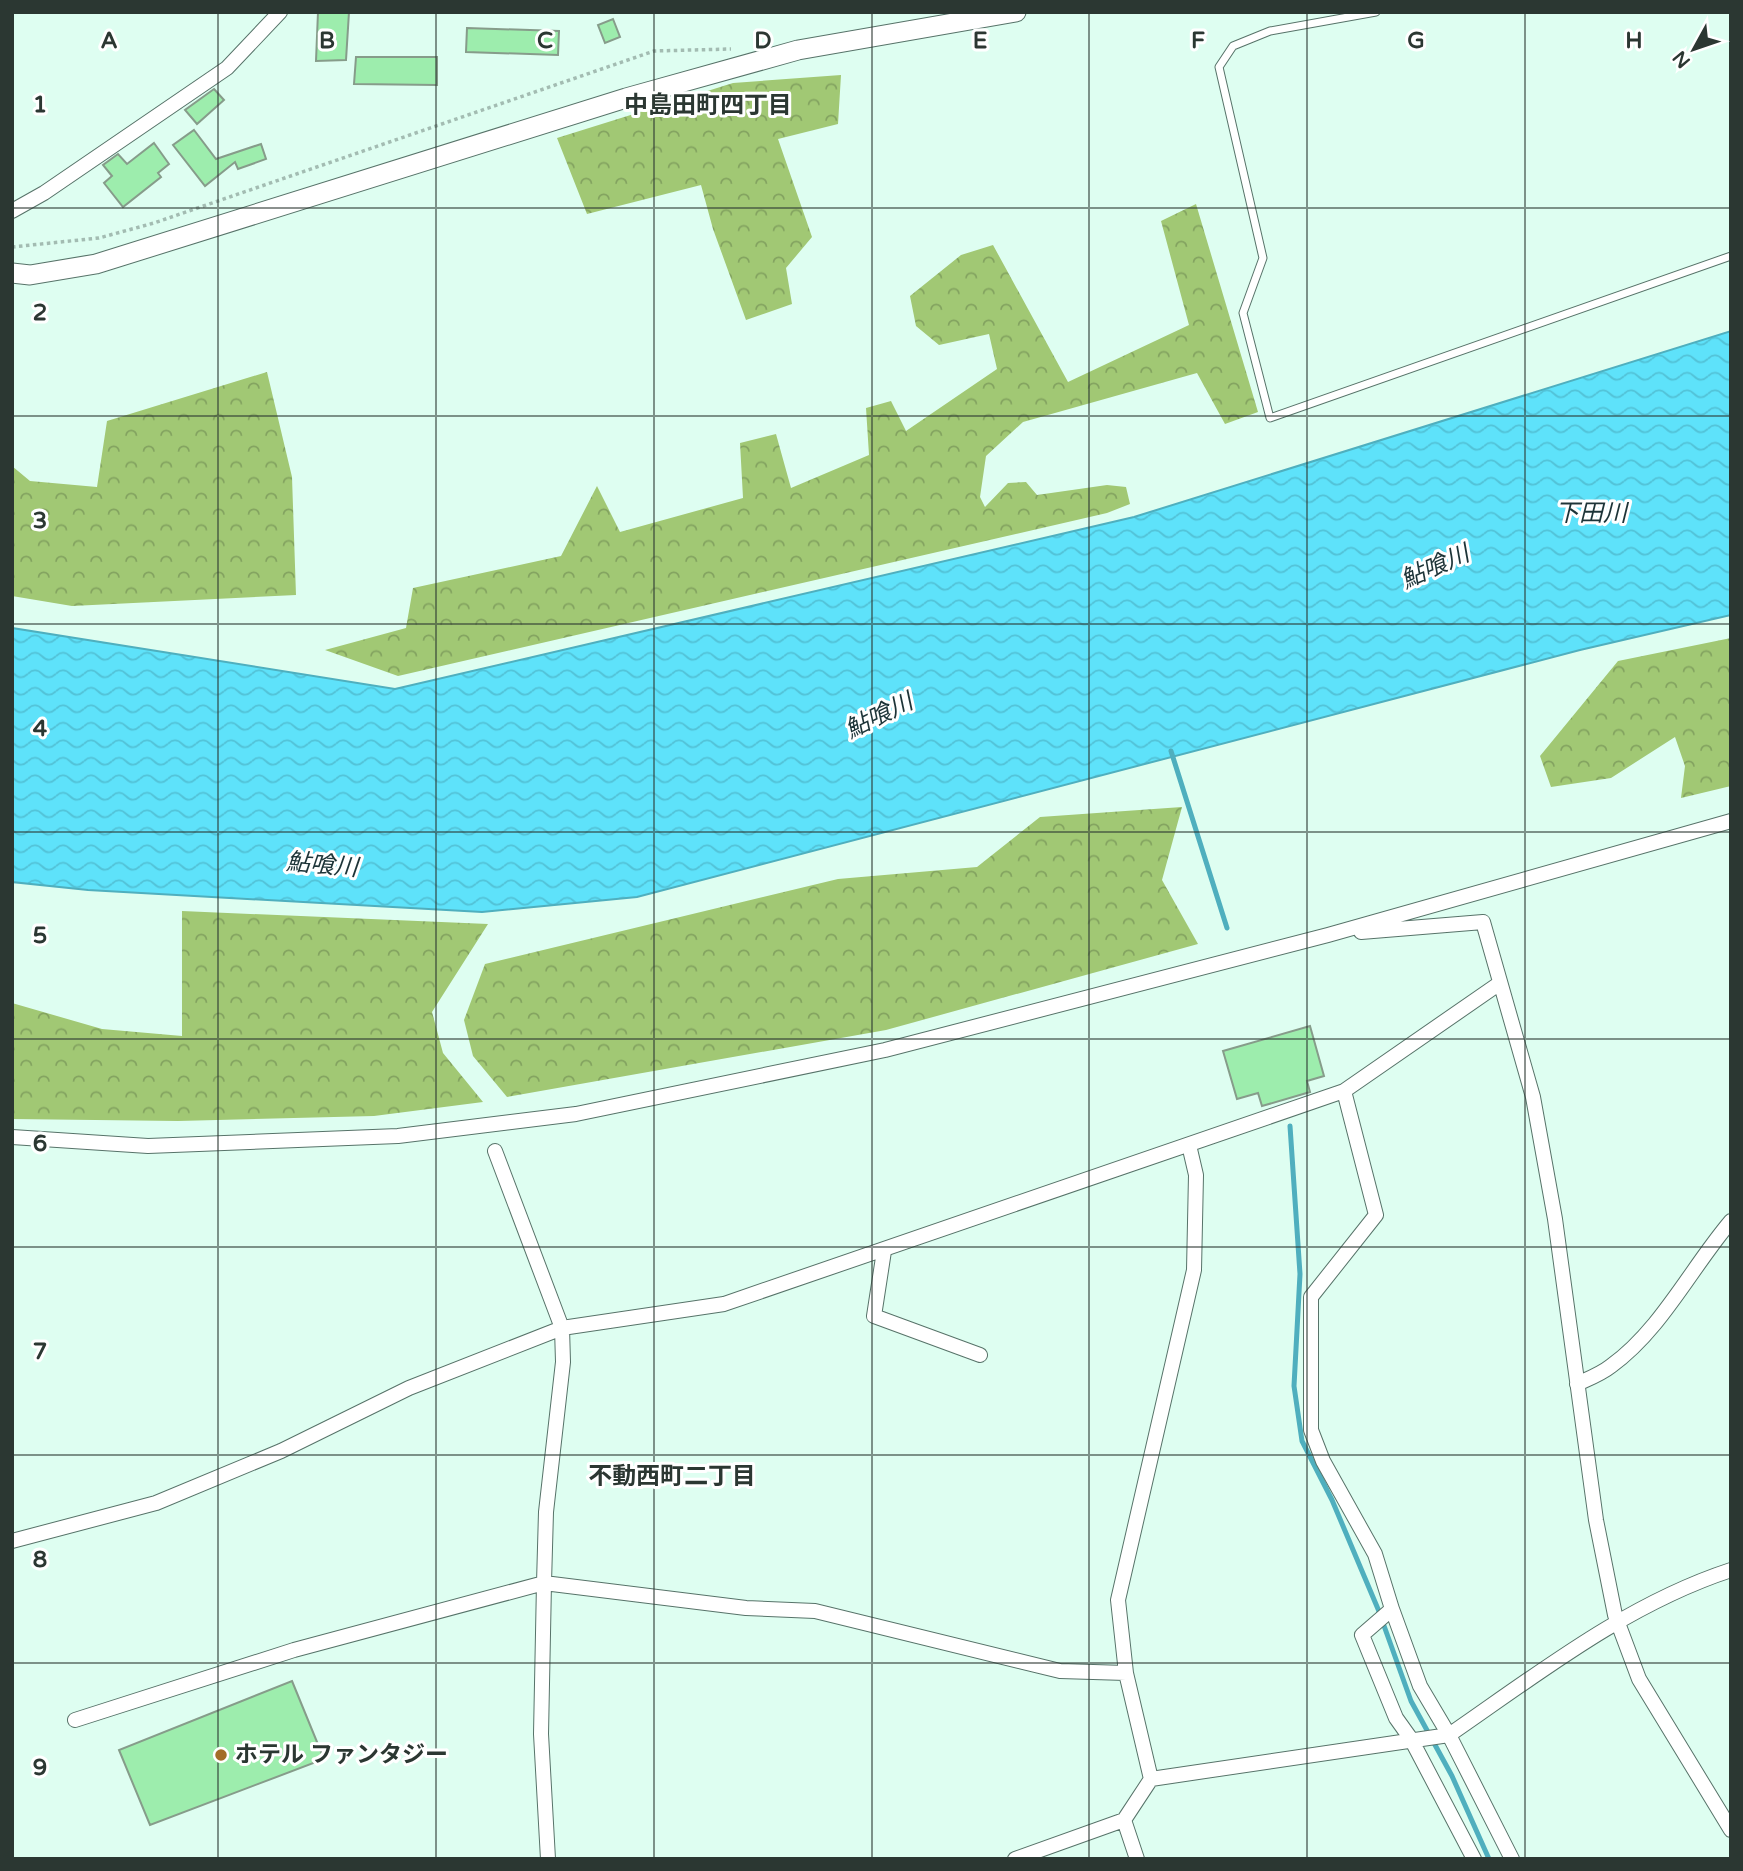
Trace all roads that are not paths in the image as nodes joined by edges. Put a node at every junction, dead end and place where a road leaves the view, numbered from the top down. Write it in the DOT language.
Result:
graph roads {
  1 [pos="279,12"];
  2 [pos="1016,12"];
  3 [pos="1376,12"];
  4 [pos="975,17"];
  5 [pos="12,211"];
  6 [pos="1731,256"];
  7 [pos="12,274"];
  8 [pos="1731,821"];
  9 [pos="1328,934"];
  10 [pos="1500,984"];
  11 [pos="1344,1091"];
  12 [pos="12,1138"];
  13 [pos="1189,1145"];
  14 [pos="495,1151"];
  15 [pos="1731,1221"];
  16 [pos="884,1251"];
  17 [pos="562,1328"];
  18 [pos="980,1355"];
  19 [pos="1577,1384"];
  20 [pos="12,1541"];
  21 [pos="1731,1570"];
  22 [pos="544,1583"];
  23 [pos="1390,1611"];
  24 [pos="1617,1621"];
  25 [pos="1126,1674"];
  26 [pos="75,1720"];
  27 [pos="1445,1735"];
  28 [pos="1415,1739"];
  29 [pos="1151,1779"];
  30 [pos="1124,1821"];
  31 [pos="1731,1830"];
  32 [pos="548,1859"];
  33 [pos="1014,1859"];
  34 [pos="1137,1859"];
  35 [pos="1474,1859"];
  36 [pos="1512,1859"];
  1 -- 5 [label="street"];
  2 -- 4 [label="street"];
  3 -- 6 [label="lane"];
  4 -- 7 [label="street"];
  8 -- 9 [label="street"];
  9 -- 10 [label="street"];
  9 -- 12 [label="street"];
  10 -- 11 [label="street"];
  10 -- 19 [label="street"];
  11 -- 13 [label="street"];
  11 -- 23 [label="street"];
  13 -- 16 [label="street"];
  13 -- 25 [label="street"];
  14 -- 17 [label="street"];
  15 -- 19 [label="street"];
  16 -- 17 [label="street"];
  16 -- 18 [label="street"];
  17 -- 20 [label="street"];
  17 -- 22 [label="street"];
  19 -- 24 [label="street"];
  21 -- 24 [label="street"];
  22 -- 25 [label="street"];
  22 -- 26 [label="street"];
  22 -- 32 [label="street"];
  23 -- 27 [label="street"];
  23 -- 28 [label="street"];
  24 -- 27 [label="street"];
  24 -- 31 [label="street"];
  25 -- 29 [label="street"];
  27 -- 28 [label="street"];
  27 -- 36 [label="street"];
  28 -- 29 [label="street"];
  28 -- 35 [label="street"];
  29 -- 30 [label="street"];
  30 -- 33 [label="street"];
  30 -- 34 [label="street"];
}
